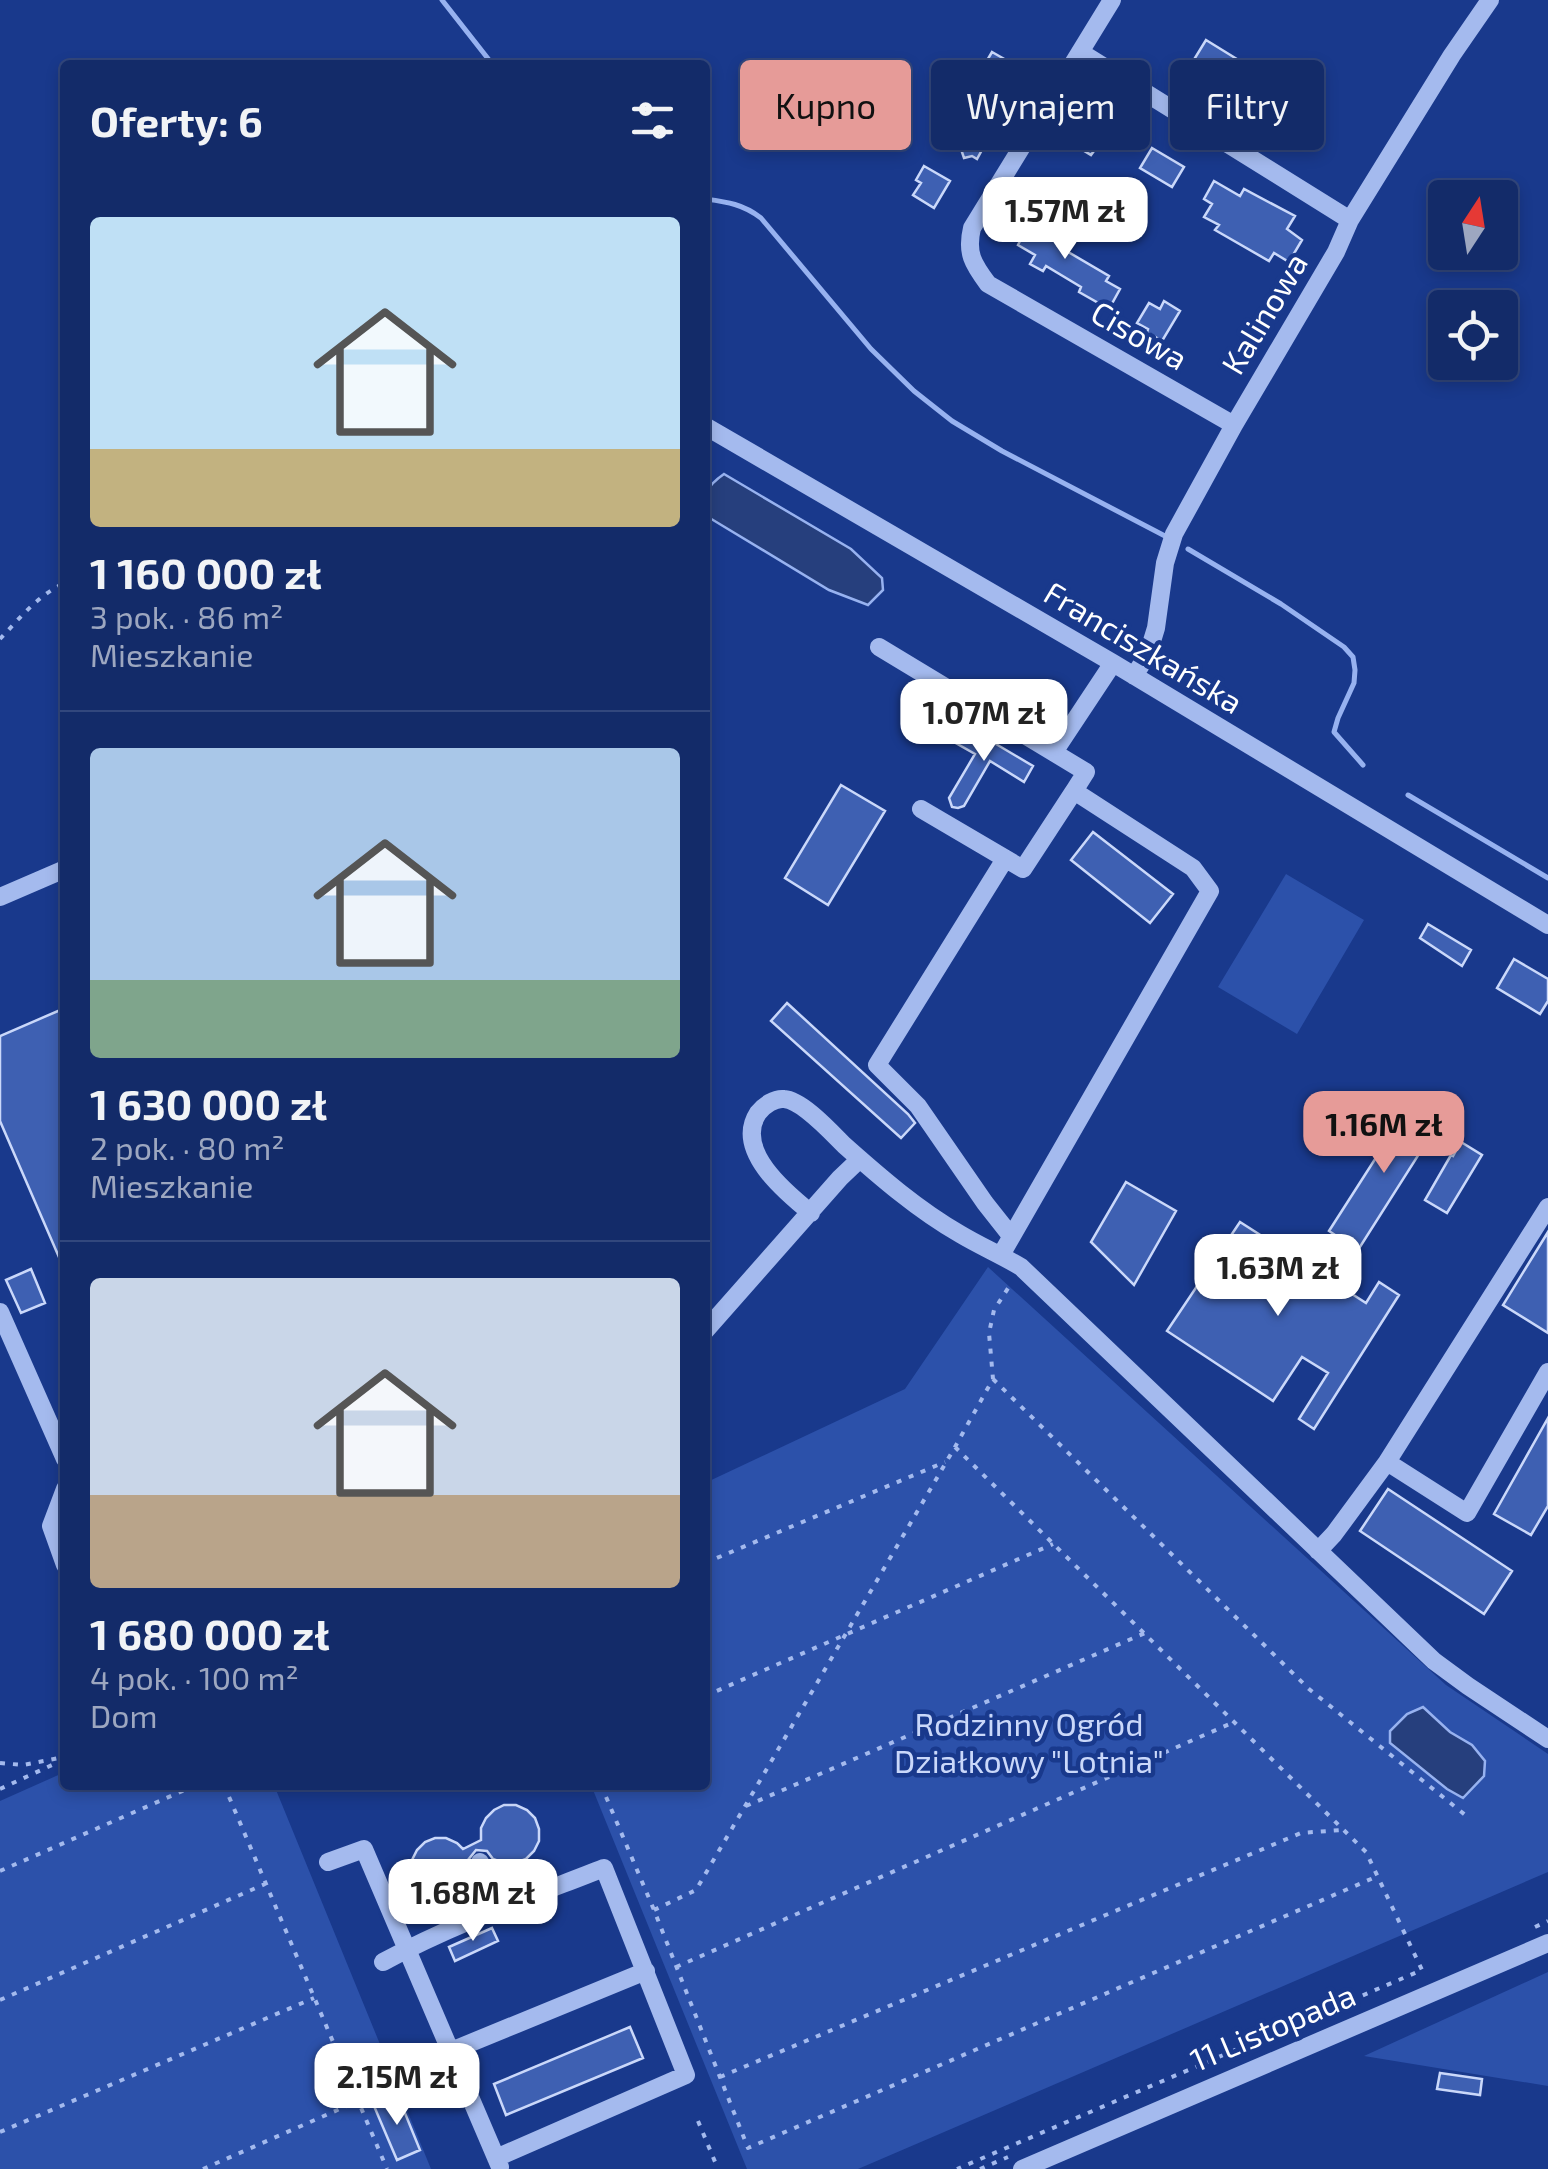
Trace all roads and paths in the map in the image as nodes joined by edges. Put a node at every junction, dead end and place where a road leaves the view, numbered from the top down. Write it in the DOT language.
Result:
graph roads {
  1 [pos="1112,0"];
  2 [pos="1490,0"];
  3 [pos="1080,52"];
  4 [pos="1350,220"];
  5 [pos="1234,425"];
  6 [pos="710,429"];
  7 [pos="60,586"];
  8 [pos="0,640"];
  9 [pos="879,648"];
  10 [pos="1113,664"];
  11 [pos="1134,676"];
  12 [pos="1054,752"];
  13 [pos="1074,791"];
  14 [pos="921,809"];
  15 [pos="1005,858"];
  16 [pos="60,870"];
  17 [pos="0,897"];
  18 [pos="1548,924"];
  19 [pos="860,1159"];
  20 [pos="1548,1207"];
  21 [pos="811,1213"];
  22 [pos="1011,1236"];
  23 [pos="1001,1255"];
  24 [pos="1009,1287"];
  25 [pos="0,1312"];
  26 [pos="710,1325"];
  27 [pos="1548,1372"];
  28 [pos="992,1379"];
  29 [pos="955,1447"];
  30 [pos="60,1448"];
  31 [pos="946,1461"];
  32 [pos="1387,1462"];
  33 [pos="60,1502"];
  34 [pos="1054,1544"];
  35 [pos="60,1551"];
  36 [pos="1318,1551"];
  37 [pos="710,1561"];
  38 [pos="1145,1633"];
  39 [pos="845,1635"];
  40 [pos="710,1694"];
  41 [pos="1234,1722"];
  42 [pos="1548,1739"];
  43 [pos="60,1759"];
  44 [pos="60,1760"];
  45 [pos="0,1763"];
  46 [pos="0,1789"];
  47 [pos="185,1790"];
  48 [pos="226,1790"];
  49 [pos="603,1790"];
  50 [pos="746,1806"];
  51 [pos="1469,1818"];
  52 [pos="1344,1830"];
  53 [pos="328,1862"];
  54 [pos="480,1862"];
  55 [pos="0,1871"];
  56 [pos="1378,1876"];
  57 [pos="266,1884"];
  58 [pos="500,1908"];
  59 [pos="654,1910"];
  60 [pos="1548,1943"];
  61 [pos="407,1949"];
  62 [pos="382,1962"];
  63 [pos="676,1966"];
  64 [pos="646,1971"];
  65 [pos="314,1998"];
  66 [pos="0,2000"];
  67 [pos="451,2051"];
  68 [pos="720,2077"];
  69 [pos="358,2100"];
  70 [pos="698,2121"];
  71 [pos="0,2132"];
  72 [pos="498,2164"];
  73 [pos="1032,2167"];
  74 [pos="203,2169"];
  75 [pos="387,2169"];
  76 [pos="718,2169"];
  77 [pos="957,2169"];
  1 -- 3 [label="street, Cisowa"];
  2 -- 4 [label="street, Kalinowa"];
  3 -- 4 [label="street"];
  3 -- 5 [label="street, Cisowa"];
  4 -- 5 [label="street, Kalinowa"];
  5 -- 11 [label="street, Kalinowa"];
  6 -- 10 [label="street, Franciszkańska"];
  7 -- 8 [label="path"];
  9 -- 12 [label="street"];
  10 -- 11 [label="street, Franciszkańska"];
  10 -- 12 [label="street"];
  11 -- 18 [label="street, Franciszkańska"];
  12 -- 13 [label="street"];
  13 -- 15 [label="street"];
  13 -- 22 [label="street"];
  14 -- 15 [label="street"];
  15 -- 22 [label="street"];
  16 -- 17 [label="street"];
  19 -- 21 [label="street"];
  19 -- 21 [label="street"];
  19 -- 23 [label="street"];
  20 -- 32 [label="street"];
  21 -- 26 [label="street"];
  22 -- 23 [label="street"];
  23 -- 36 [label="street"];
  24 -- 28 [label="path"];
  25 -- 30 [label="street"];
  27 -- 32 [label="street"];
  28 -- 29 [label="path"];
  28 -- 51 [label="path"];
  29 -- 31 [label="path"];
  29 -- 34 [label="path"];
  31 -- 37 [label="path"];
  31 -- 39 [label="path"];
  32 -- 36 [label="street"];
  33 -- 35 [label="street"];
  34 -- 38 [label="path"];
  34 -- 39 [label="path"];
  36 -- 42 [label="street"];
  38 -- 41 [label="path"];
  38 -- 50 [label="path"];
  39 -- 40 [label="path"];
  39 -- 50 [label="path"];
  41 -- 52 [label="path"];
  41 -- 63 [label="path"];
  43 -- 45 [label="path"];
  44 -- 46 [label="path"];
  47 -- 55 [label="path"];
  48 -- 57 [label="path"];
  49 -- 59 [label="path"];
  50 -- 59 [label="path"];
  52 -- 56 [label="path"];
  52 -- 68 [label="path"];
  53 -- 61 [label="street"];
  54 -- 58 [label="street"];
  56 -- 68 [label="path"];
  56 -- 77 [label="path"];
  57 -- 65 [label="path"];
  57 -- 66 [label="path"];
  58 -- 61 [label="street"];
  58 -- 64 [label="street"];
  59 -- 63 [label="path"];
  60 -- 73 [label="street, 11 Listopada"];
  61 -- 62 [label="street"];
  61 -- 67 [label="street"];
  63 -- 68 [label="path"];
  64 -- 67 [label="street"];
  64 -- 72 [label="street"];
  65 -- 69 [label="path"];
  65 -- 71 [label="path"];
  67 -- 72 [label="street"];
  69 -- 74 [label="path"];
  69 -- 75 [label="path"];
  70 -- 76 [label="path"];
}
